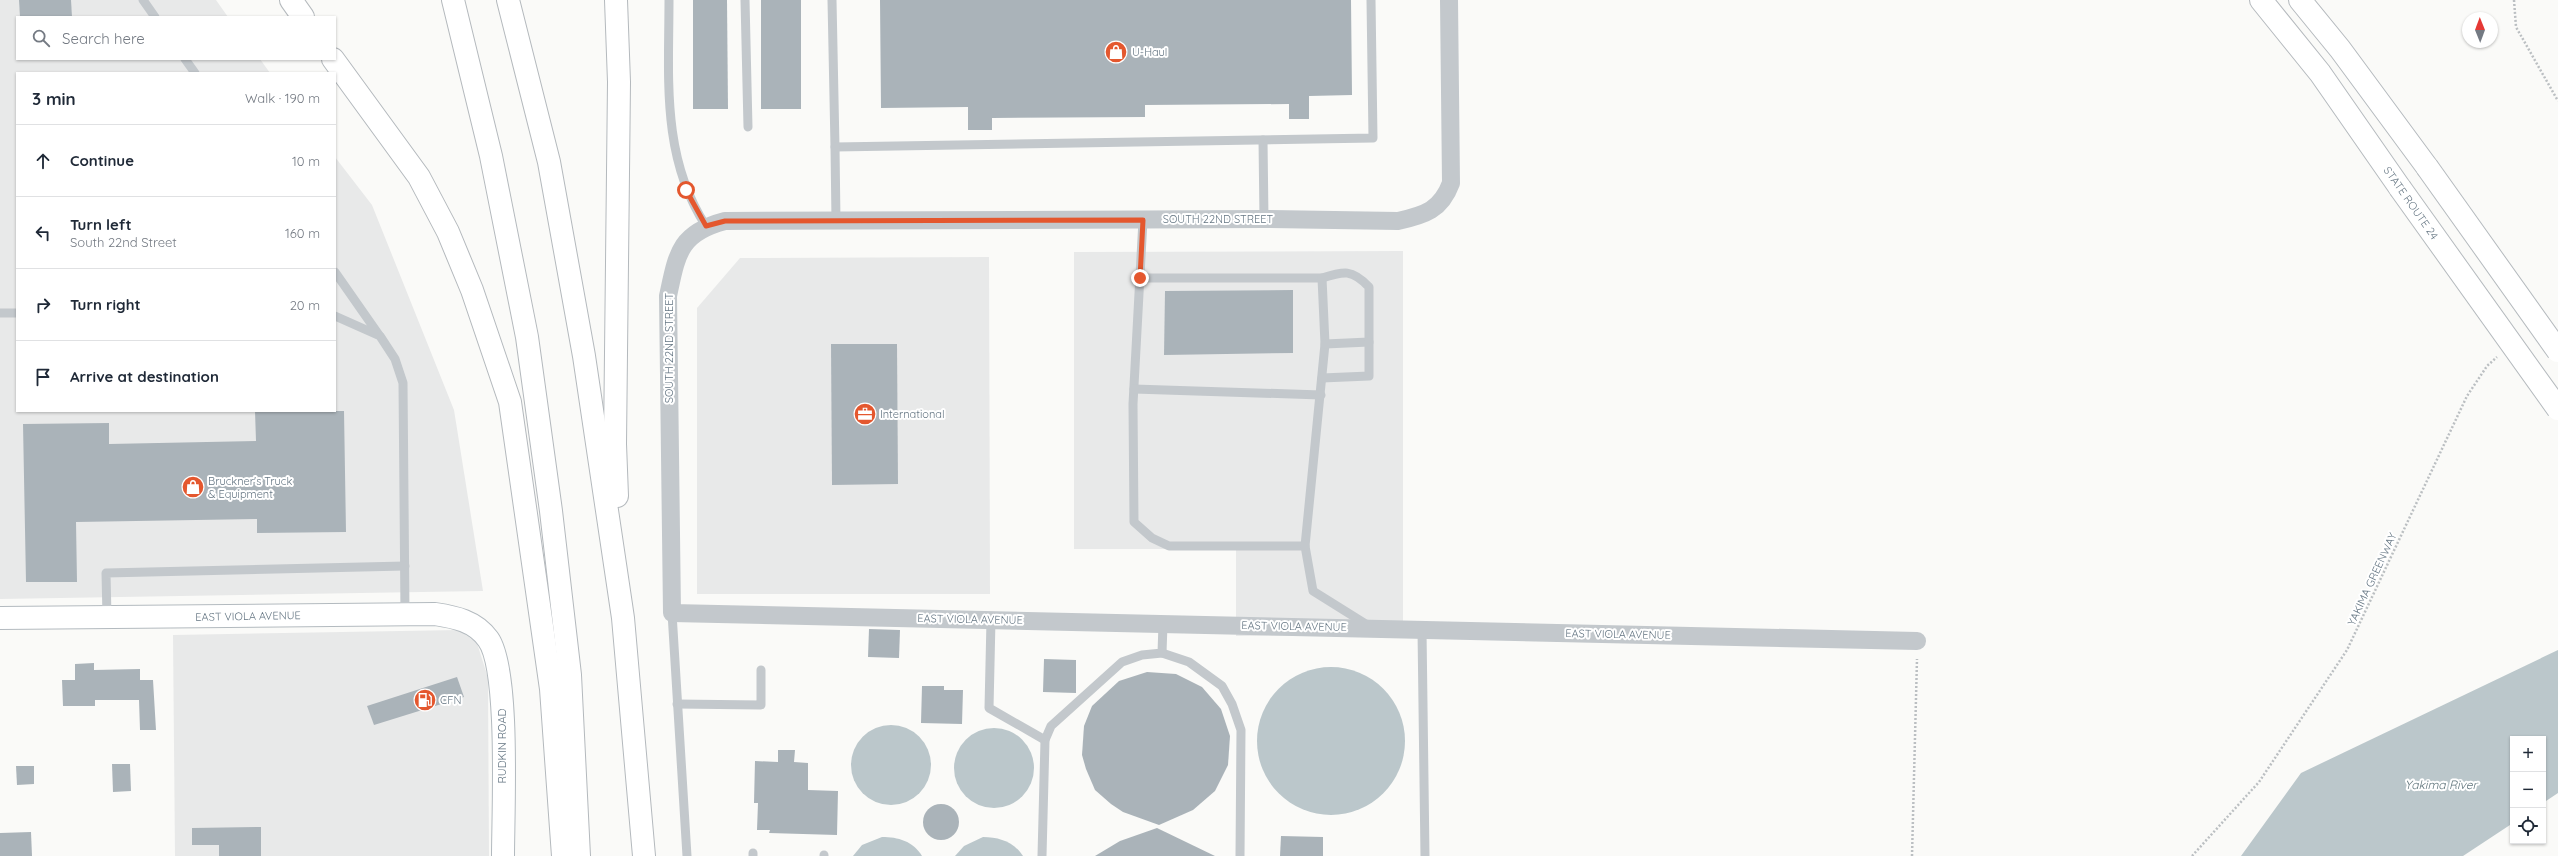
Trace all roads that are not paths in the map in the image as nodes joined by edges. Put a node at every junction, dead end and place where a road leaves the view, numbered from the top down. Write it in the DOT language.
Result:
graph roads {
  1 [pos="143,0"];
  2 [pos="290,0"];
  3 [pos="453,0"];
  4 [pos="508,0"];
  5 [pos="616,0"];
  6 [pos="669,0"];
  7 [pos="745,0"];
  8 [pos="832,0"];
  9 [pos="1371,0"];
  10 [pos="1449,0"];
  11 [pos="2261,0"];
  12 [pos="2300,0"];
  13 [pos="154,16"];
  14 [pos="302,16"];
  15 [pos="186,60"];
  16 [pos="334,60"];
  17 [pos="194,72"];
  18 [pos="748,127"];
  19 [pos="1263,140"];
  20 [pos="835,147"];
  21 [pos="1264,219"];
  22 [pos="1143,220"];
  23 [pos="836,221"];
  24 [pos="706,226"];
  25 [pos="336,273"];
  26 [pos="1140,278"];
  27 [pos="1322,278"];
  28 [pos="0,313"];
  29 [pos="16,313"];
  30 [pos="336,316"];
  31 [pos="380,336"];
  32 [pos="1369,342"];
  33 [pos="1325,344"];
  34 [pos="2558,351"];
  35 [pos="1322,378"];
  36 [pos="1134,389"];
  37 [pos="1321,395"];
  38 [pos="2558,409"];
  39 [pos="1305,546"];
  40 [pos="405,566"];
  41 [pos="672,613"];
  42 [pos="405,614"];
  43 [pos="107,617"];
  44 [pos="0,618"];
  45 [pos="622,618"];
  46 [pos="992,620"];
  47 [pos="1163,624"];
  48 [pos="1371,627"];
  49 [pos="1422,630"];
  50 [pos="488,639"];
  51 [pos="1917,641"];
  52 [pos="1162,653"];
  53 [pos="761,670"];
  54 [pos="677,704"];
  55 [pos="1045,740"];
  56 [pos="503,856"];
  57 [pos="563,856"];
  58 [pos="579,856"];
  59 [pos="644,856"];
  60 [pos="687,856"];
  61 [pos="1042,856"];
  62 [pos="1240,856"];
  63 [pos="1425,856"];
  1 -- 13 [label="lane"];
  2 -- 14 [label="main road"];
  3 -- 58 [label="main road"];
  4 -- 45 [label="main road"];
  5 -- 45 [label="main road"];
  6 -- 24 [label="lane"];
  7 -- 18 [label="lane"];
  8 -- 20 [label="lane"];
  9 -- 19 [label="lane"];
  10 -- 21 [label="street, SOUTH 22ND STREET"];
  11 -- 38 [label="main road, STATE ROUTE 24, bridge"];
  12 -- 34 [label="main road, bridge"];
  15 -- 17 [label="lane"];
  16 -- 57 [label="main road"];
  19 -- 20 [label="lane"];
  19 -- 21 [label="lane"];
  20 -- 23 [label="lane"];
  21 -- 22 [label="street, SOUTH 22ND STREET"];
  22 -- 23 [label="street, SOUTH 22ND STREET"];
  22 -- 26 [label="lane"];
  23 -- 24 [label="street, SOUTH 22ND STREET"];
  24 -- 41 [label="street, SOUTH 22ND STREET"];
  25 -- 31 [label="lane"];
  26 -- 27 [label="lane"];
  26 -- 36 [label="lane"];
  27 -- 32 [label="lane"];
  27 -- 33 [label="lane"];
  28 -- 29 [label="lane"];
  30 -- 31 [label="lane"];
  31 -- 40 [label="lane"];
  32 -- 33 [label="lane"];
  32 -- 35 [label="lane"];
  33 -- 35 [label="lane"];
  35 -- 37 [label="lane"];
  36 -- 37 [label="lane"];
  36 -- 39 [label="lane"];
  37 -- 39 [label="lane"];
  39 -- 48 [label="lane"];
  40 -- 42 [label="lane"];
  40 -- 43 [label="lane"];
  41 -- 46 [label="street, EAST VIOLA AVENUE"];
  41 -- 54 [label="lane"];
  42 -- 43 [label="main road, EAST VIOLA AVENUE"];
  42 -- 50 [label="main road, EAST VIOLA AVENUE"];
  43 -- 44 [label="main road, EAST VIOLA AVENUE"];
  45 -- 59 [label="main road"];
  46 -- 47 [label="street, EAST VIOLA AVENUE"];
  46 -- 55 [label="lane"];
  47 -- 48 [label="street, EAST VIOLA AVENUE"];
  47 -- 52 [label="lane"];
  48 -- 49 [label="street, EAST VIOLA AVENUE"];
  49 -- 51 [label="street, EAST VIOLA AVENUE"];
  49 -- 63 [label="lane"];
  50 -- 56 [label="main road, RUDKIN ROAD"];
  52 -- 55 [label="lane"];
  52 -- 62 [label="lane"];
  53 -- 54 [label="lane"];
  54 -- 60 [label="lane"];
  55 -- 61 [label="lane"];
}
